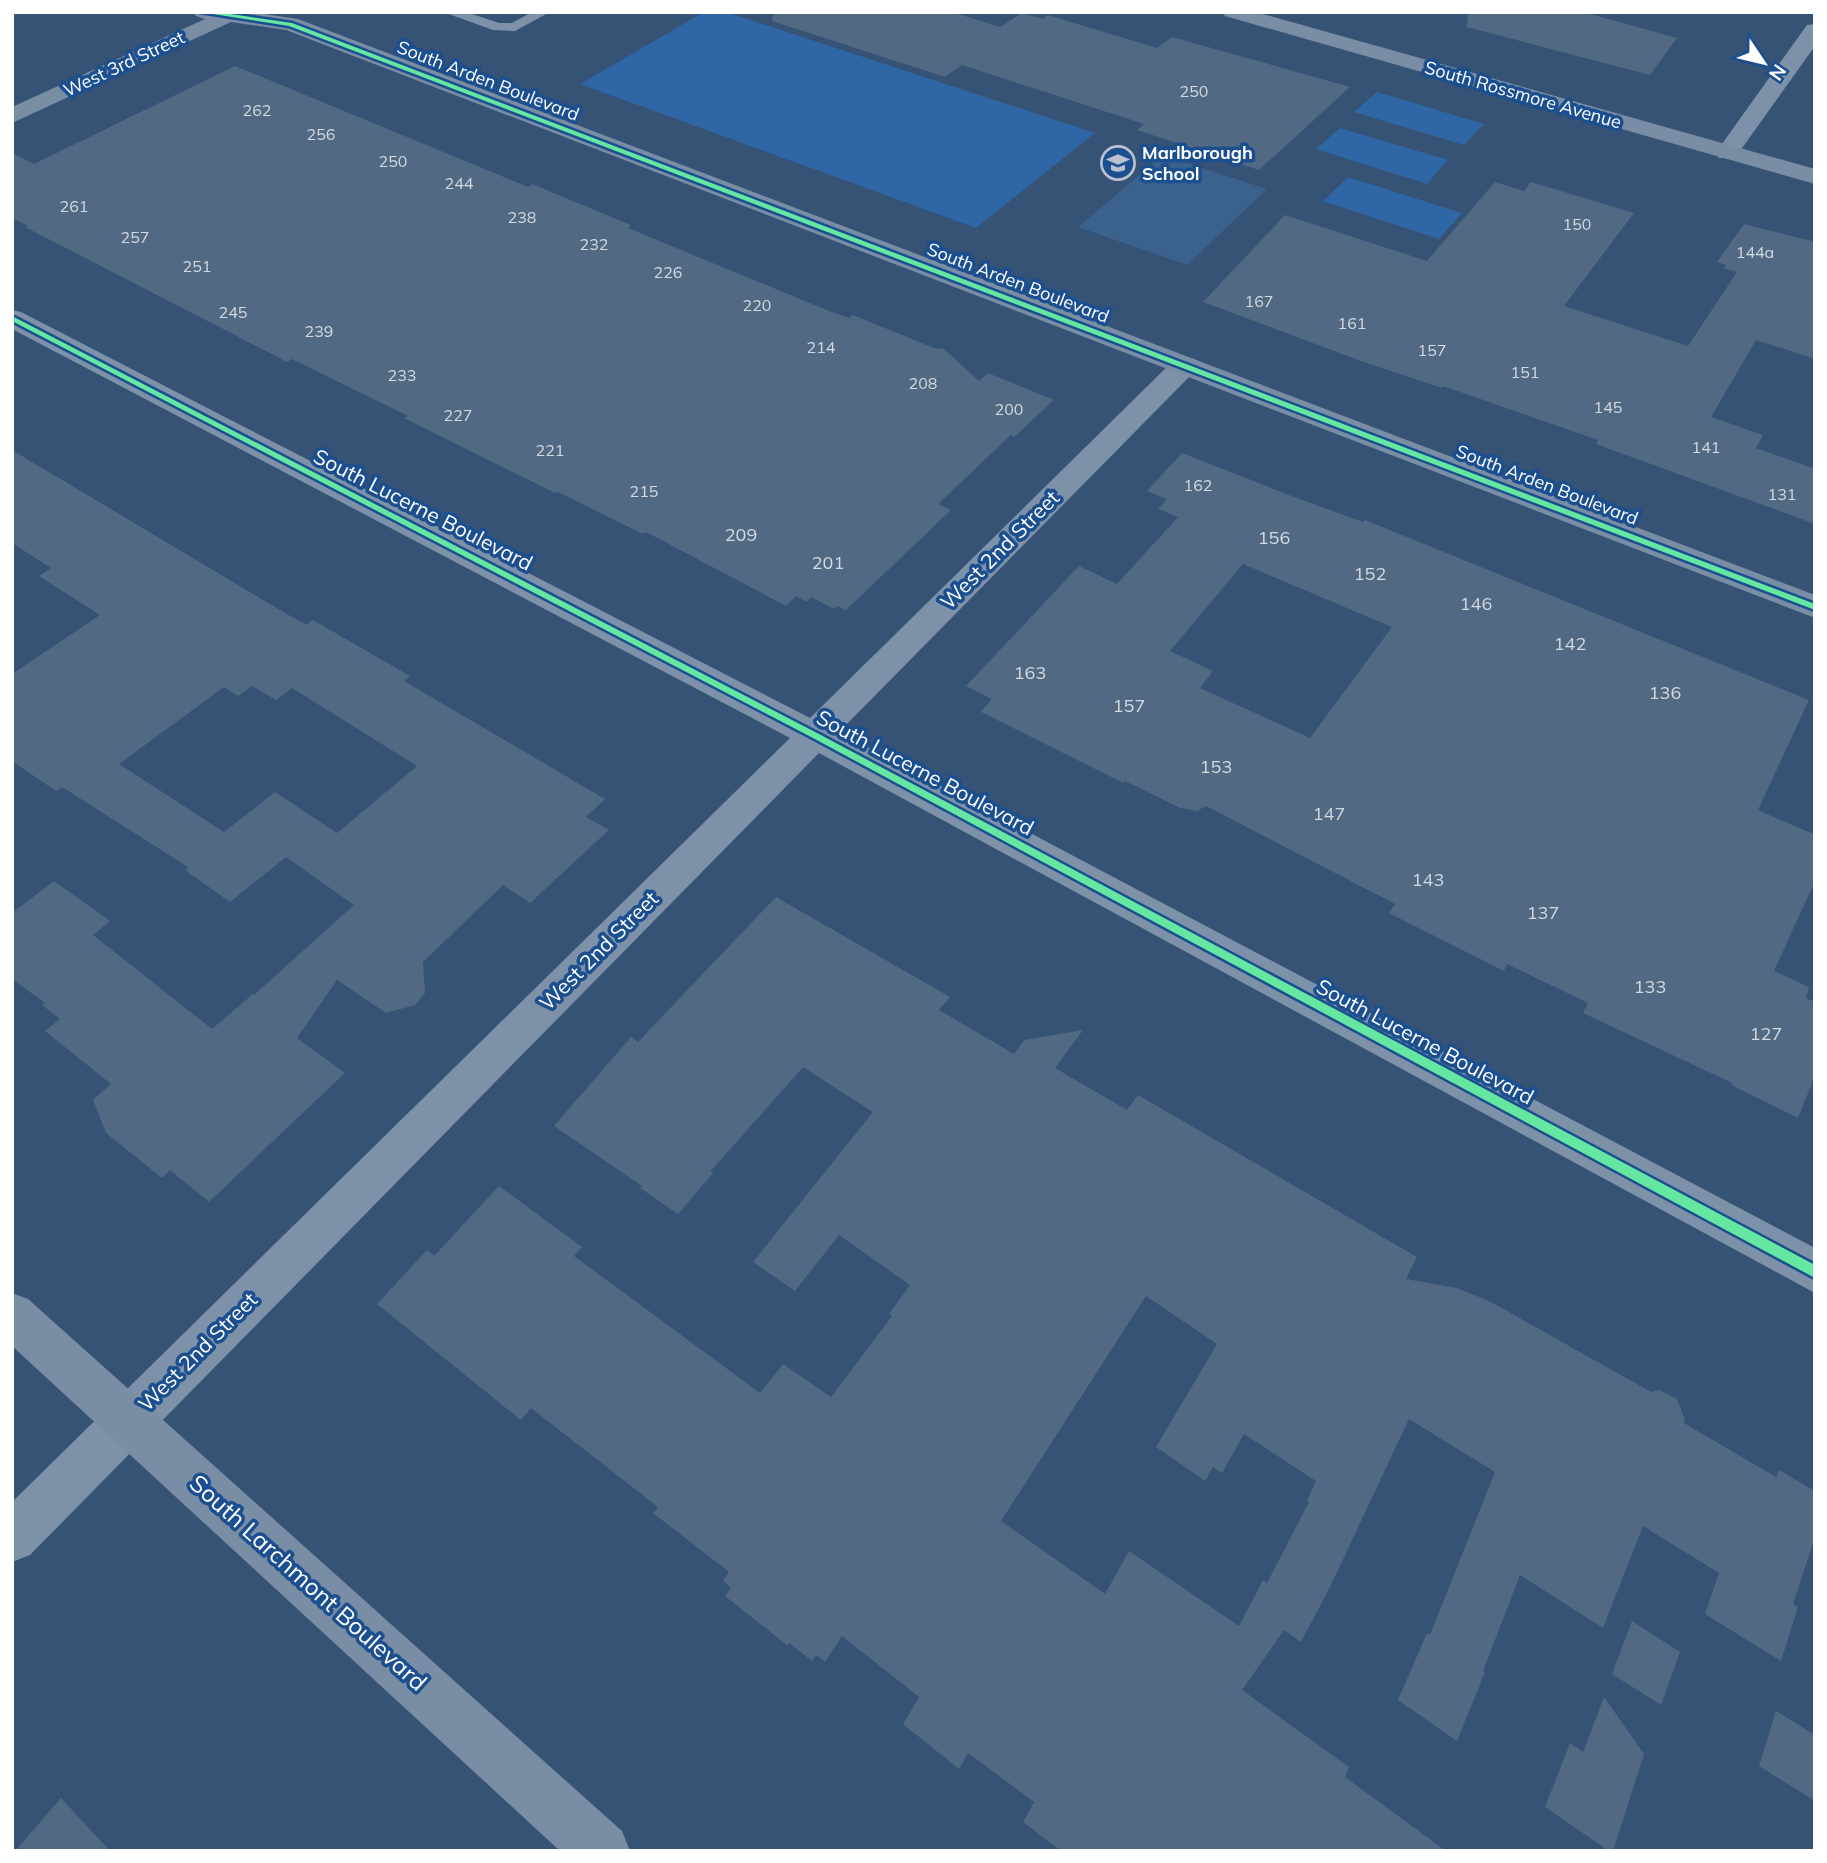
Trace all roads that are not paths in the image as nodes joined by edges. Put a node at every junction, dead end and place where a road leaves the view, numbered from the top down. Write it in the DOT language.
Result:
graph roads {
  1 [pos="203,12"];
  2 [pos="450,12"];
  3 [pos="542,12"];
  4 [pos="1232,12"];
  5 [pos="232,14"];
  6 [pos="1815,30"];
  7 [pos="12,116"];
  8 [pos="1727,153"];
  9 [pos="1815,177"];
  10 [pos="12,318"];
  11 [pos="1185,365"];
  12 [pos="1815,607"];
  13 [pos="816,736"];
  14 [pos="1815,1272"];
  15 [pos="12,1315"];
  16 [pos="129,1420"];
  17 [pos="12,1537"];
  18 [pos="602,1851"];
  1 -- 5 [label="street, South Arden Boulevard"];
  2 -- 3 [label="lane"];
  4 -- 8 [label="street, South Rossmore Avenue"];
  5 -- 7 [label="street, West 3rd Street"];
  5 -- 11 [label="street, South Arden Boulevard"];
  6 -- 8 [label="street"];
  8 -- 9 [label="street, South Rossmore Avenue"];
  10 -- 13 [label="street, South Lucerne Boulevard"];
  11 -- 12 [label="street, South Arden Boulevard"];
  11 -- 13 [label="street, West 2nd Street"];
  13 -- 14 [label="street, South Lucerne Boulevard"];
  13 -- 16 [label="street, West 2nd Street"];
  15 -- 16 [label="street, South Larchmont Boulevard"];
  16 -- 17 [label="street, West 2nd Street"];
  16 -- 18 [label="street, South Larchmont Boulevard"];
}
